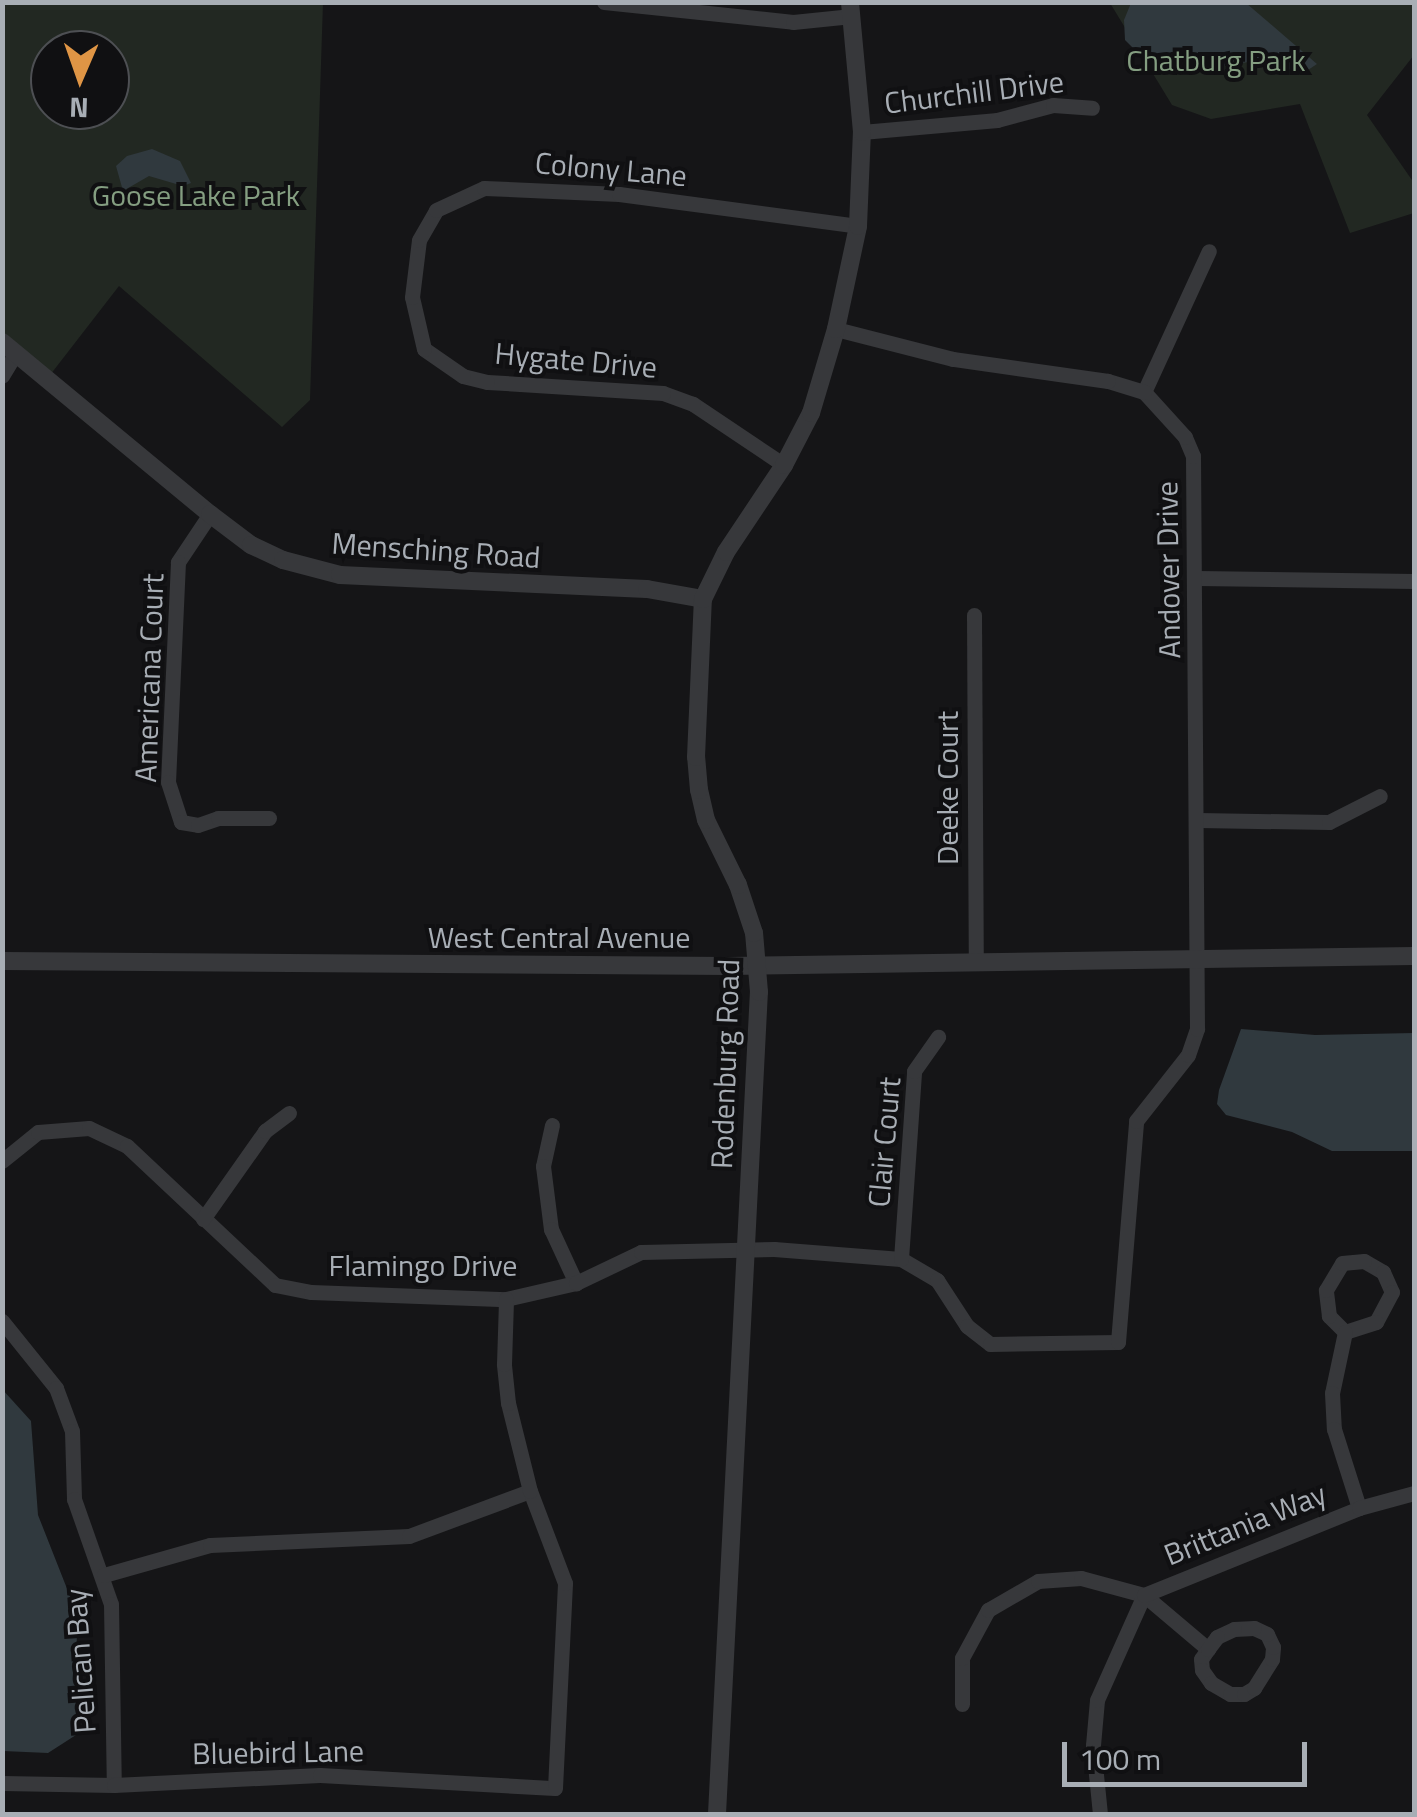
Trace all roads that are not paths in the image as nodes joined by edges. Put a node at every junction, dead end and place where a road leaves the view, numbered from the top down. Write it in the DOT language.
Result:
graph roads {
  1 [pos="604,2"];
  2 [pos="851,9"];
  3 [pos="1092,108"];
  4 [pos="862,132"];
  5 [pos="858,226"];
  6 [pos="1209,250"];
  7 [pos="413,279"];
  8 [pos="836,329"];
  9 [pos="9,348"];
  10 [pos="2,376"];
  11 [pos="1144,392"];
  12 [pos="784,464"];
  13 [pos="210,514"];
  14 [pos="1197,578"];
  15 [pos="1414,581"];
  16 [pos="703,598"];
  17 [pos="974,614"];
  18 [pos="1380,796"];
  19 [pos="269,818"];
  20 [pos="1198,820"];
  21 [pos="1414,956"];
  22 [pos="1197,959"];
  23 [pos="2,961"];
  24 [pos="976,962"];
  25 [pos="758,964"];
  26 [pos="938,1036"];
  27 [pos="290,1113"];
  28 [pos="552,1125"];
  29 [pos="2,1161"];
  30 [pos="202,1219"];
  31 [pos="744,1250"];
  32 [pos="902,1259"];
  33 [pos="576,1283"];
  34 [pos="275,1285"];
  35 [pos="506,1299"];
  36 [pos="268,1302"];
  37 [pos="2,1322"];
  38 [pos="1345,1332"];
  39 [pos="530,1492"];
  40 [pos="1414,1493"];
  41 [pos="1360,1508"];
  42 [pos="104,1575"];
  43 [pos="1144,1596"];
  44 [pos="1208,1649"];
  45 [pos="962,1704"];
  46 [pos="2,1783"];
  47 [pos="114,1784"];
  48 [pos="717,1814"];
  49 [pos="1100,1814"];
  1 -- 2 [label="street"];
  2 -- 4 [label="street, Rodenburg Road"];
  3 -- 4 [label="street, Churchill Drive"];
  4 -- 5 [label="street, Rodenburg Road"];
  5 -- 7 [label="street, Colony Lane"];
  5 -- 8 [label="street, Rodenburg Road"];
  6 -- 11 [label="street"];
  7 -- 12 [label="street, Hygate Drive"];
  8 -- 11 [label="street"];
  8 -- 12 [label="street, Rodenburg Road"];
  9 -- 10 [label="street"];
  9 -- 13 [label="street, Mensching Road"];
  11 -- 14 [label="street, Andover Drive"];
  12 -- 16 [label="street, Rodenburg Road"];
  13 -- 16 [label="street, Mensching Road"];
  13 -- 19 [label="street, Americana Court"];
  14 -- 15 [label="street"];
  14 -- 20 [label="street, Andover Drive"];
  16 -- 25 [label="street, Rodenburg Road"];
  17 -- 24 [label="street, Deeke Court"];
  18 -- 20 [label="street"];
  20 -- 22 [label="street, Andover Drive"];
  21 -- 22 [label="street, West Central Avenue"];
  22 -- 24 [label="street, West Central Avenue"];
  22 -- 32 [label="street, Andover Drive"];
  23 -- 25 [label="street, West Central Avenue"];
  24 -- 25 [label="street, West Central Avenue"];
  25 -- 31 [label="street, Rodenburg Road"];
  26 -- 32 [label="street, Clair Court"];
  27 -- 30 [label="street"];
  28 -- 33 [label="street"];
  29 -- 30 [label="street"];
  30 -- 34 [label="street"];
  31 -- 32 [label="street, Flamingo Drive"];
  31 -- 33 [label="street, Flamingo Drive"];
  31 -- 48 [label="street, Rodenburg Road"];
  33 -- 35 [label="street, Flamingo Drive"];
  34 -- 35 [label="street, Flamingo Drive"];
  34 -- 36 [label="street"];
  35 -- 39 [label="street"];
  37 -- 42 [label="street, Pelican Bay"];
  38 -- 38 [label="street"];
  38 -- 41 [label="street"];
  39 -- 42 [label="street"];
  39 -- 47 [label="street, Bluebird Lane"];
  40 -- 41 [label="street, Brittania Way"];
  41 -- 43 [label="street, Brittania Way"];
  42 -- 47 [label="street, Pelican Bay"];
  43 -- 44 [label="street"];
  43 -- 45 [label="street"];
  43 -- 49 [label="street, Brittania Way"];
  44 -- 44 [label="street"];
  46 -- 47 [label="street, Bluebird Lane"];
}
